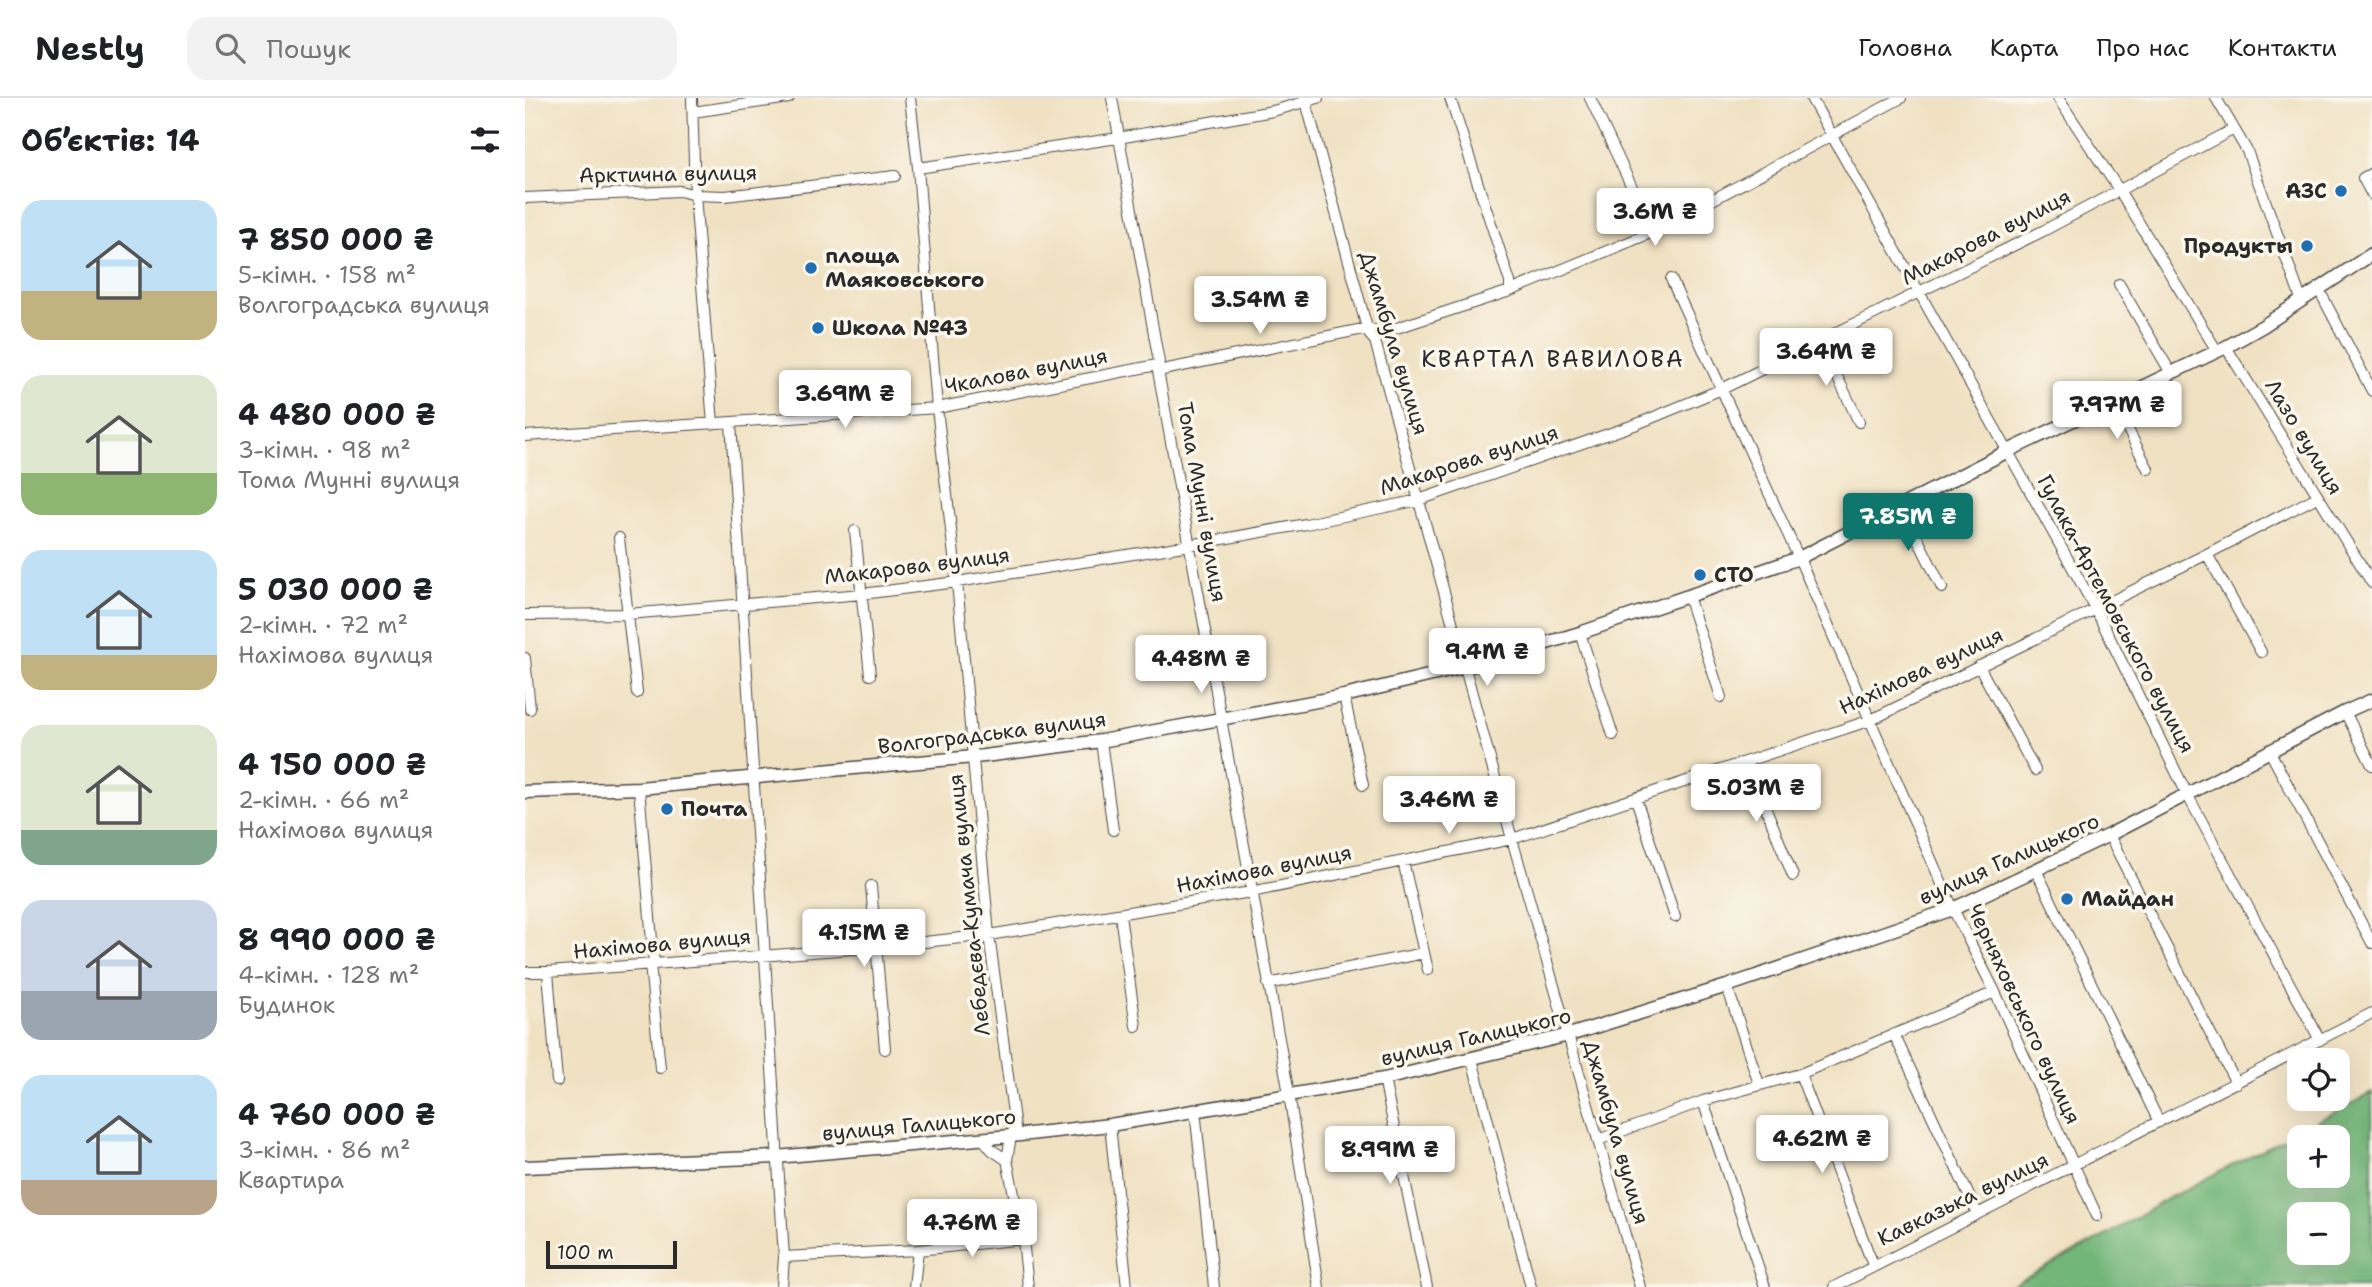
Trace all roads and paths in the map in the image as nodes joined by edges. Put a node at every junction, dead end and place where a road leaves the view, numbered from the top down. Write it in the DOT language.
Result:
graph roads {
  1 [pos="692,98"];
  2 [pos="789,98"];
  3 [pos="910,98"];
  4 [pos="1112,98"];
  5 [pos="1318,98"];
  6 [pos="1450,98"];
  7 [pos="1590,98"];
  8 [pos="1811,98"];
  9 [pos="1901,98"];
  10 [pos="2058,98"];
  11 [pos="2216,98"];
  12 [pos="1306,100"];
  13 [pos="693,112"];
  14 [pos="2234,129"];
  15 [pos="1831,135"];
  16 [pos="1118,138"];
  17 [pos="918,168"];
  18 [pos="2372,173"];
  19 [pos="895,176"];
  20 [pos="2119,190"];
  21 [pos="695,195"];
  22 [pos="2372,195"];
  23 [pos="525,198"];
  24 [pos="1653,232"];
  25 [pos="2372,254"];
  26 [pos="1671,279"];
  27 [pos="2119,284"];
  28 [pos="2318,288"];
  29 [pos="1510,290"];
  30 [pos="1919,293"];
  31 [pos="2301,299"];
  32 [pos="1368,328"];
  33 [pos="1821,341"];
  34 [pos="2222,349"];
  35 [pos="1158,368"];
  36 [pos="2171,373"];
  37 [pos="1722,389"];
  38 [pos="2372,391"];
  39 [pos="2113,400"];
  40 [pos="937,408"];
  41 [pos="1859,422"];
  42 [pos="731,423"];
  43 [pos="713,424"];
  44 [pos="525,436"];
  45 [pos="2007,451"];
  46 [pos="2148,469"];
  47 [pos="2317,497"];
  48 [pos="1419,500"];
  49 [pos="1901,505"];
  50 [pos="855,531"];
  51 [pos="619,538"];
  52 [pos="1191,545"];
  53 [pos="2207,554"];
  54 [pos="1799,558"];
  55 [pos="957,582"];
  56 [pos="2372,583"];
  57 [pos="1942,588"];
  58 [pos="862,594"];
  59 [pos="1688,596"];
  60 [pos="742,605"];
  61 [pos="2095,608"];
  62 [pos="628,614"];
  63 [pos="525,615"];
  64 [pos="1580,633"];
  65 [pos="2261,652"];
  66 [pos="525,658"];
  67 [pos="1979,666"];
  68 [pos="1466,667"];
  69 [pos="870,675"];
  70 [pos="637,693"];
  71 [pos="1344,696"];
  72 [pos="1721,697"];
  73 [pos="2372,699"];
  74 [pos="530,709"];
  75 [pos="2345,712"];
  76 [pos="1221,719"];
  77 [pos="1871,720"];
  78 [pos="1613,735"];
  79 [pos="1101,741"];
  80 [pos="2269,750"];
  81 [pos="973,758"];
  82 [pos="1747,761"];
  83 [pos="2372,765"];
  84 [pos="2035,770"];
  85 [pos="754,777"];
  86 [pos="1363,785"];
  87 [pos="639,788"];
  88 [pos="525,792"];
  89 [pos="2187,794"];
  90 [pos="1636,799"];
  91 [pos="1114,830"];
  92 [pos="2109,835"];
  93 [pos="1512,839"];
  94 [pos="1403,862"];
  95 [pos="2036,870"];
  96 [pos="1793,876"];
  97 [pos="871,886"];
  98 [pos="1251,892"];
  99 [pos="1953,909"];
  100 [pos="1120,915"];
  101 [pos="1675,917"];
  102 [pos="989,935"];
  103 [pos="2372,943"];
  104 [pos="878,947"];
  105 [pos="1424,953"];
  106 [pos="765,955"];
  107 [pos="652,964"];
  108 [pos="1428,970"];
  109 [pos="525,972"];
  110 [pos="548,972"];
  111 [pos="1268,984"];
  112 [pos="1727,986"];
  113 [pos="1995,992"];
  114 [pos="2372,1013"];
  115 [pos="1136,1026"];
  116 [pos="1894,1034"];
  117 [pos="1569,1035"];
  118 [pos="2320,1040"];
  119 [pos="885,1049"];
  120 [pos="1472,1059"];
  121 [pos="660,1068"];
  122 [pos="1800,1074"];
  123 [pos="1384,1079"];
  124 [pos="557,1081"];
  125 [pos="2236,1083"];
  126 [pos="1759,1084"];
  127 [pos="1289,1094"];
  128 [pos="1703,1101"];
  129 [pos="1195,1110"];
  130 [pos="2159,1122"];
  131 [pos="1110,1125"];
  132 [pos="1011,1136"];
  133 [pos="983,1139"];
  134 [pos="1598,1140"];
  135 [pos="776,1157"];
  136 [pos="1007,1160"];
  137 [pos="2074,1166"];
  138 [pos="525,1167"];
  139 [pos="1977,1213"];
  140 [pos="2097,1216"];
  141 [pos="1023,1239"];
  142 [pos="918,1250"];
  143 [pos="784,1257"];
  144 [pos="1873,1265"];
  145 [pos="782,1287"];
  146 [pos="914,1287"];
  147 [pos="1027,1287"];
  148 [pos="1127,1287"];
  149 [pos="1214,1287"];
  150 [pos="1319,1287"];
  151 [pos="1427,1287"];
  152 [pos="1531,1287"];
  153 [pos="1640,1287"];
  154 [pos="1765,1287"];
  155 [pos="1834,1287"];
  1 -- 13 [label="street"];
  2 -- 13 [label="street"];
  3 -- 17 [label="street, Лебедєва-Кумача вулиця"];
  4 -- 16 [label="street, Тома Мунні вулиця"];
  5 -- 12 [label="street"];
  6 -- 29 [label="street"];
  7 -- 24 [label="street"];
  8 -- 15 [label="street, Гулака-Артемовського вулиця"];
  9 -- 15 [label="street, Чкалова вулиця"];
  10 -- 20 [label="street, Лазо вулиця"];
  11 -- 14 [label="street"];
  12 -- 16 [label="street"];
  12 -- 32 [label="street, Джамбула вулиця"];
  13 -- 21 [label="street"];
  14 -- 20 [label="street, Макарова вулиця"];
  14 -- 31 [label="street"];
  15 -- 24 [label="street, Чкалова вулиця"];
  15 -- 30 [label="street, Гулака-Артемовського вулиця"];
  16 -- 17 [label="street"];
  16 -- 35 [label="street, Тома Мунні вулиця"];
  17 -- 40 [label="street, Лебедєва-Кумача вулиця"];
  18 -- 22 [label="street"];
  19 -- 21 [label="street, Арктична вулиця"];
  20 -- 30 [label="street, Макарова вулиця"];
  20 -- 34 [label="street, Лазо вулиця"];
  21 -- 23 [label="street, Арктична вулиця"];
  21 -- 43 [label="street"];
  24 -- 29 [label="street, Чкалова вулиця"];
  25 -- 28 [label="street, Волгоградська вулиця"];
  26 -- 37 [label="street, Черняховського вулиця"];
  27 -- 36 [label="street"];
  28 -- 31 [label="street, Волгоградська вулиця"];
  28 -- 38 [label="street"];
  29 -- 32 [label="street, Чкалова вулиця"];
  30 -- 33 [label="street, Макарова вулиця"];
  30 -- 45 [label="street, Гулака-Артемовського вулиця"];
  31 -- 34 [label="street, Волгоградська вулиця"];
  32 -- 35 [label="street, Чкалова вулиця"];
  32 -- 48 [label="street, Джамбула вулиця"];
  33 -- 37 [label="street, Макарова вулиця"];
  33 -- 41 [label="street"];
  34 -- 36 [label="street, Волгоградська вулиця"];
  34 -- 47 [label="street, Лазо вулиця"];
  35 -- 40 [label="street, Чкалова вулиця"];
  35 -- 52 [label="street, Тома Мунні вулиця"];
  36 -- 39 [label="street, Волгоградська вулиця"];
  37 -- 48 [label="street, Макарова вулиця"];
  37 -- 54 [label="street, Черняховського вулиця"];
  39 -- 45 [label="street, Волгоградська вулиця"];
  39 -- 46 [label="street"];
  40 -- 42 [label="street, Чкалова вулиця"];
  40 -- 55 [label="street, Лебедєва-Кумача вулиця"];
  42 -- 43 [label="street, Чкалова вулиця"];
  42 -- 60 [label="street"];
  43 -- 44 [label="street, Чкалова вулиця"];
  45 -- 49 [label="street, Волгоградська вулиця"];
  45 -- 61 [label="street, Гулака-Артемовського вулиця"];
  47 -- 53 [label="street, Нахімова вулиця"];
  47 -- 56 [label="street, Лазо вулиця"];
  48 -- 52 [label="street, Макарова вулиця"];
  48 -- 68 [label="street, Джамбула вулиця"];
  49 -- 54 [label="street, Волгоградська вулиця"];
  49 -- 57 [label="street"];
  50 -- 58 [label="street"];
  51 -- 62 [label="street"];
  52 -- 55 [label="street, Макарова вулиця"];
  52 -- 76 [label="street, Тома Мунні вулиця"];
  53 -- 61 [label="street, Нахімова вулиця"];
  53 -- 65 [label="street"];
  54 -- 59 [label="street, Волгоградська вулиця"];
  54 -- 77 [label="street, Черняховського вулиця"];
  55 -- 58 [label="street, Макарова вулиця"];
  55 -- 81 [label="street, Лебедєва-Кумача вулиця"];
  58 -- 60 [label="street, Макарова вулиця"];
  58 -- 69 [label="street"];
  59 -- 64 [label="street, Волгоградська вулиця"];
  59 -- 72 [label="street"];
  60 -- 62 [label="street, Макарова вулиця"];
  60 -- 85 [label="street"];
  61 -- 67 [label="street, Нахімова вулиця"];
  61 -- 89 [label="street, Гулака-Артемовського вулиця"];
  62 -- 63 [label="street, Макарова вулиця"];
  62 -- 70 [label="street"];
  64 -- 68 [label="street, Волгоградська вулиця"];
  64 -- 78 [label="street"];
  66 -- 74 [label="street"];
  67 -- 77 [label="street, Нахімова вулиця"];
  67 -- 84 [label="street"];
  68 -- 71 [label="street, Волгоградська вулиця"];
  68 -- 93 [label="street, Джамбула вулиця"];
  71 -- 76 [label="street, Волгоградська вулиця"];
  71 -- 86 [label="street"];
  73 -- 75 [label="street, вулиця Галицького"];
  75 -- 80 [label="street, вулиця Галицького"];
  75 -- 83 [label="street"];
  76 -- 79 [label="street, Волгоградська вулиця"];
  76 -- 98 [label="street, Тома Мунні вулиця"];
  77 -- 82 [label="street, Нахімова вулиця"];
  77 -- 99 [label="street, Черняховського вулиця"];
  79 -- 81 [label="street, Волгоградська вулиця"];
  79 -- 91 [label="street"];
  80 -- 89 [label="street, вулиця Галицького"];
  80 -- 103 [label="street"];
  81 -- 85 [label="street, Волгоградська вулиця"];
  81 -- 102 [label="street, Лебедєва-Кумача вулиця"];
  82 -- 90 [label="street, Нахімова вулиця"];
  82 -- 96 [label="street"];
  85 -- 87 [label="street, Волгоградська вулиця"];
  85 -- 106 [label="street"];
  87 -- 88 [label="street, Волгоградська вулиця"];
  87 -- 107 [label="street"];
  89 -- 92 [label="street, вулиця Галицького"];
  89 -- 118 [label="street, Гулака-Артемовського вулиця"];
  90 -- 93 [label="street, Нахімова вулиця"];
  90 -- 101 [label="street"];
  92 -- 95 [label="street, вулиця Галицького"];
  92 -- 125 [label="street"];
  93 -- 94 [label="street, Нахімова вулиця"];
  93 -- 117 [label="street, Джамбула вулиця"];
  94 -- 98 [label="street, Нахімова вулиця"];
  94 -- 105 [label="street"];
  95 -- 99 [label="street, вулиця Галицького"];
  95 -- 130 [label="street"];
  97 -- 104 [label="street"];
  98 -- 100 [label="street, Нахімова вулиця"];
  98 -- 111 [label="street, Тома Мунні вулиця"];
  99 -- 112 [label="street, вулиця Галицького"];
  99 -- 113 [label="street, Черняховського вулиця"];
  100 -- 102 [label="street, Нахімова вулиця"];
  100 -- 115 [label="street"];
  102 -- 104 [label="street, Нахімова вулиця"];
  102 -- 132 [label="street, Лебедєва-Кумача вулиця"];
  104 -- 106 [label="street, Нахімова вулиця"];
  104 -- 119 [label="street"];
  105 -- 108 [label="street"];
  105 -- 111 [label="street"];
  106 -- 107 [label="street, Нахімова вулиця"];
  106 -- 135 [label="street"];
  107 -- 110 [label="street, Нахімова вулиця"];
  107 -- 121 [label="street"];
  109 -- 110 [label="street, Нахімова вулиця"];
  110 -- 124 [label="street"];
  111 -- 127 [label="street, Тома Мунні вулиця"];
  112 -- 117 [label="street, вулиця Галицького"];
  112 -- 126 [label="street"];
  113 -- 116 [label="street"];
  113 -- 137 [label="street, Черняховського вулиця"];
  114 -- 118 [label="street, Кавказька вулиця"];
  116 -- 122 [label="street"];
  116 -- 139 [label="street"];
  117 -- 120 [label="street, вулиця Галицького"];
  117 -- 134 [label="street, Джамбула вулиця"];
  118 -- 125 [label="street, Кавказька вулиця"];
  120 -- 123 [label="street, вулиця Галицького"];
  120 -- 152 [label="street"];
  122 -- 126 [label="street"];
  122 -- 144 [label="street"];
  123 -- 127 [label="street, вулиця Галицького"];
  123 -- 151 [label="street"];
  125 -- 130 [label="street, Кавказька вулиця"];
  126 -- 128 [label="street"];
  127 -- 129 [label="street, вулиця Галицького"];
  127 -- 150 [label="street, Тома Мунні вулиця"];
  128 -- 134 [label="street"];
  128 -- 154 [label="street"];
  129 -- 131 [label="street, вулиця Галицького"];
  129 -- 149 [label="street"];
  130 -- 137 [label="street, Кавказька вулиця"];
  131 -- 132 [label="street, вулиця Галицького"];
  131 -- 148 [label="street"];
  132 -- 133 [label="street, вулиця Галицького"];
  132 -- 136 [label="street, Лебедєва-Кумача вулиця"];
  133 -- 135 [label="street, вулиця Галицького"];
  133 -- 136 [label="street"];
  134 -- 153 [label="street, Джамбула вулиця"];
  135 -- 138 [label="street, вулиця Галицького"];
  135 -- 143 [label="street"];
  136 -- 141 [label="street, Лебедєва-Кумача вулиця"];
  137 -- 139 [label="street, Кавказька вулиця"];
  137 -- 140 [label="street, Черняховського вулиця"];
  139 -- 144 [label="street, Кавказька вулиця"];
  141 -- 142 [label="street"];
  141 -- 147 [label="street, Лебедєва-Кумача вулиця"];
  142 -- 143 [label="street"];
  142 -- 146 [label="street"];
  143 -- 145 [label="street"];
  144 -- 155 [label="street, Кавказька вулиця"];
}
